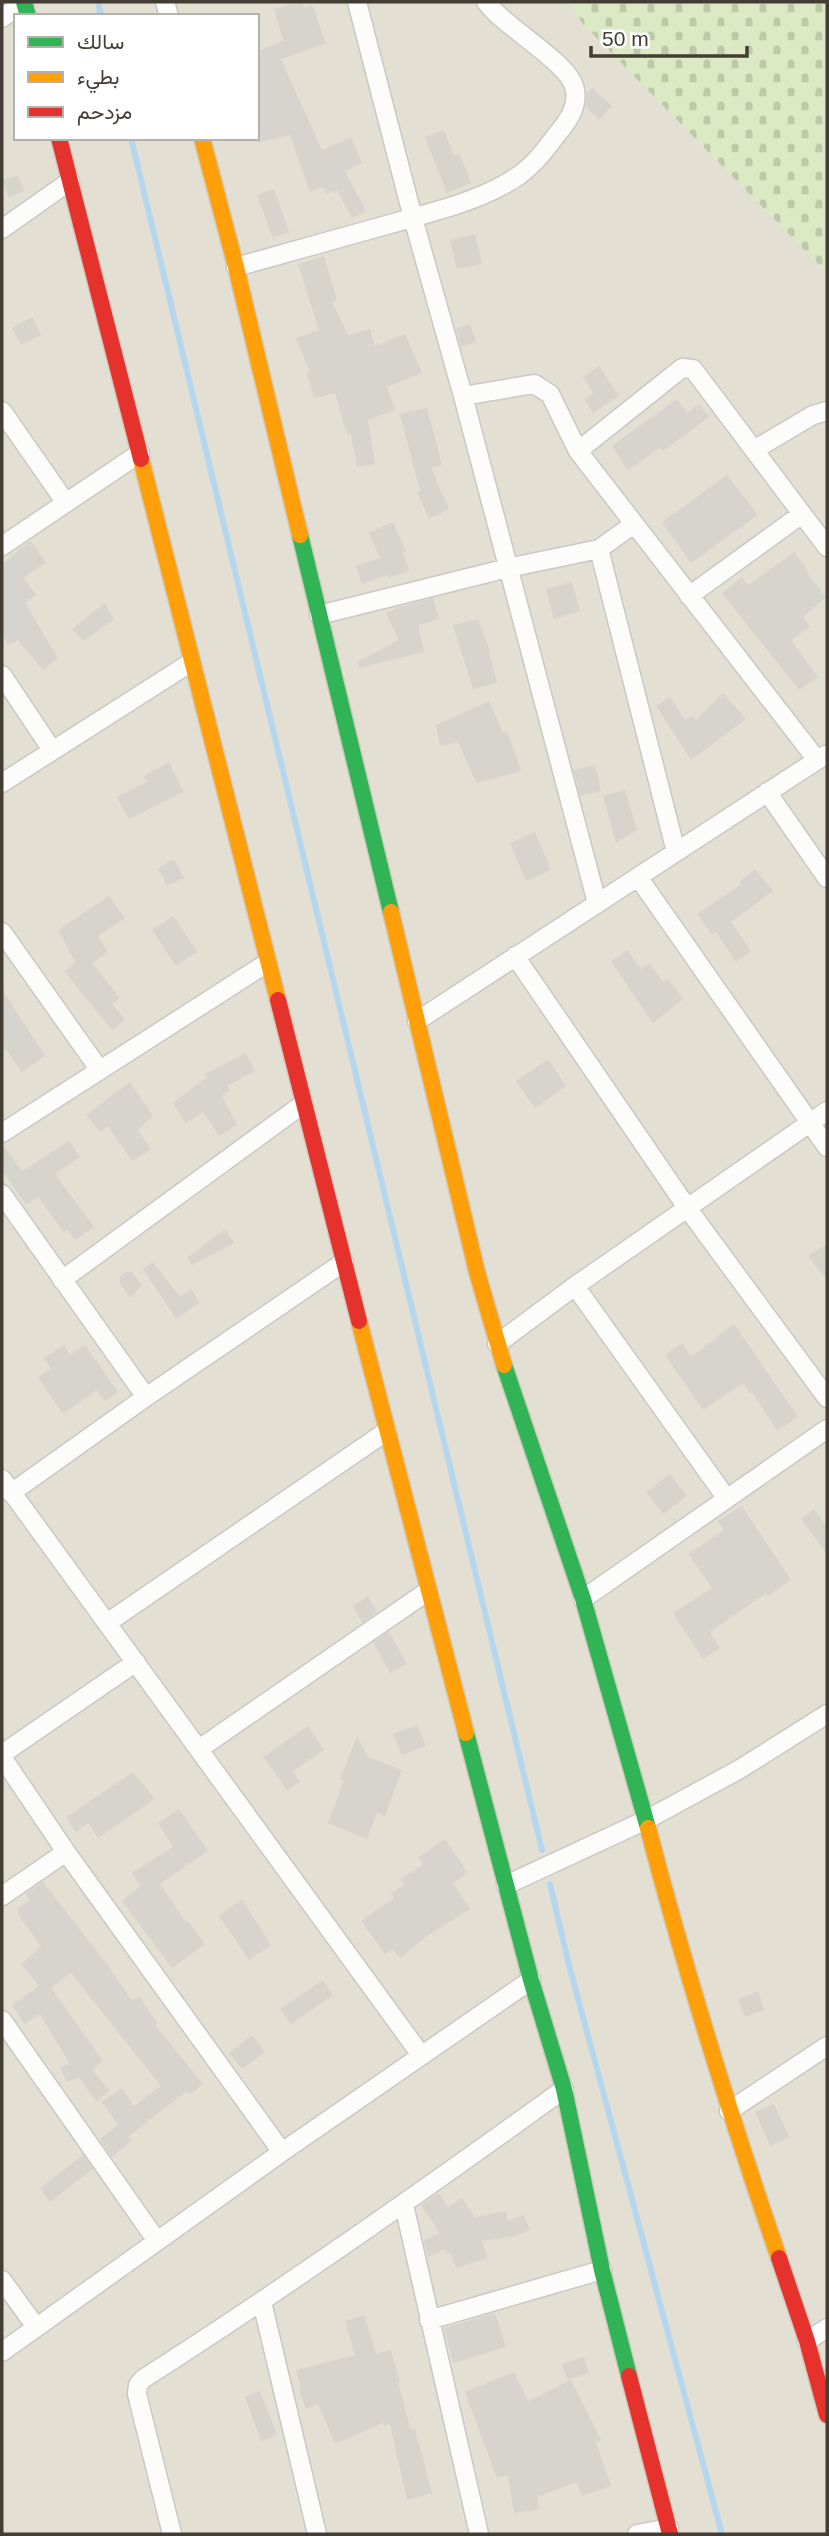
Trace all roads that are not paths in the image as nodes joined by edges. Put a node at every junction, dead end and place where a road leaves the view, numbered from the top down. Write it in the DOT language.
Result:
graph roads {
  1 [pos="24,2"];
  2 [pos="358,2"];
  3 [pos="486,2"];
  4 [pos="2,18"];
  5 [pos="60,140"];
  6 [pos="203,140"];
  7 [pos="70,181"];
  8 [pos="413,218"];
  9 [pos="2,229"];
  10 [pos="236,267"];
  11 [pos="463,396"];
  12 [pos="2,411"];
  13 [pos="827,411"];
  14 [pos="754,450"];
  15 [pos="578,451"];
  16 [pos="140,453"];
  17 [pos="66,503"];
  18 [pos="802,514"];
  19 [pos="634,524"];
  20 [pos="2,546"];
  21 [pos="827,547"];
  22 [pos="599,549"];
  23 [pos="508,568"];
  24 [pos="689,596"];
  25 [pos="319,615"];
  26 [pos="190,663"];
  27 [pos="2,675"];
  28 [pos="52,750"];
  29 [pos="822,757"];
  30 [pos="2,783"];
  31 [pos="767,792"];
  32 [pos="676,852"];
  33 [pos="638,877"];
  34 [pos="827,878"];
  35 [pos="597,903"];
  36 [pos="2,932"];
  37 [pos="515,956"];
  38 [pos="267,962"];
  39 [pos="417,1021"];
  40 [pos="99,1069"];
  41 [pos="303,1104"];
  42 [pos="827,1111"];
  43 [pos="811,1123"];
  44 [pos="2,1133"];
  45 [pos="827,1147"];
  46 [pos="2,1194"];
  47 [pos="688,1209"];
  48 [pos="344,1262"];
  49 [pos="62,1280"];
  50 [pos="575,1286"];
  51 [pos="497,1344"];
  52 [pos="146,1396"];
  53 [pos="827,1398"];
  54 [pos="827,1429"];
  55 [pos="387,1431"];
  56 [pos="6,1486"];
  57 [pos="727,1499"];
  58 [pos="428,1591"];
  59 [pos="583,1599"];
  60 [pos="107,1623"];
  61 [pos="136,1662"];
  62 [pos="827,1714"];
  63 [pos="199,1749"];
  64 [pos="2,1756"];
  65 [pos="646,1820"];
  66 [pos="66,1852"];
  67 [pos="506,1885"];
  68 [pos="2,1896"];
  69 [pos="531,1980"];
  70 [pos="2,2020"];
  71 [pos="827,2046"];
  72 [pos="421,2055"];
  73 [pos="564,2089"];
  74 [pos="729,2111"];
  75 [pos="282,2152"];
  76 [pos="404,2205"];
  77 [pos="156,2241"];
  78 [pos="601,2270"];
  79 [pos="2,2280"];
  80 [pos="262,2302"];
  81 [pos="429,2320"];
  82 [pos="36,2327"];
  83 [pos="827,2328"];
  84 [pos="807,2341"];
  85 [pos="2,2352"];
  86 [pos="827,2415"];
  87 [pos="670,2531"];
  88 [pos="172,2534"];
  89 [pos="317,2534"];
  90 [pos="479,2534"];
  91 [pos="637,2534"];
  1 -- 4 [label="street"];
  2 -- 8 [label="street"];
  3 -- 8 [label="street"];
  5 -- 7 [label="main road"];
  6 -- 10 [label="main road"];
  7 -- 9 [label="street"];
  7 -- 16 [label="main road"];
  8 -- 10 [label="street"];
  8 -- 11 [label="street"];
  10 -- 25 [label="main road"];
  11 -- 15 [label="street"];
  11 -- 23 [label="street"];
  12 -- 17 [label="street"];
  13 -- 14 [label="street"];
  14 -- 15 [label="street"];
  14 -- 18 [label="street"];
  15 -- 19 [label="street"];
  16 -- 17 [label="street"];
  16 -- 26 [label="main road"];
  17 -- 20 [label="street"];
  18 -- 21 [label="street"];
  18 -- 24 [label="street"];
  19 -- 22 [label="street"];
  19 -- 24 [label="street"];
  22 -- 23 [label="street"];
  22 -- 32 [label="street"];
  23 -- 25 [label="street"];
  23 -- 35 [label="street"];
  24 -- 29 [label="street"];
  25 -- 39 [label="main road"];
  26 -- 28 [label="street"];
  26 -- 38 [label="main road"];
  27 -- 28 [label="street"];
  28 -- 30 [label="street"];
  29 -- 31 [label="street"];
  31 -- 32 [label="street"];
  31 -- 34 [label="street"];
  32 -- 33 [label="street"];
  33 -- 35 [label="street"];
  33 -- 43 [label="street"];
  35 -- 37 [label="street"];
  36 -- 40 [label="street"];
  37 -- 39 [label="street"];
  37 -- 47 [label="street"];
  38 -- 40 [label="street"];
  38 -- 41 [label="main road"];
  39 -- 51 [label="main road"];
  40 -- 44 [label="street"];
  41 -- 48 [label="main road"];
  41 -- 49 [label="street"];
  42 -- 43 [label="street"];
  43 -- 45 [label="street"];
  43 -- 47 [label="street"];
  46 -- 49 [label="street"];
  47 -- 50 [label="street"];
  47 -- 53 [label="street"];
  48 -- 52 [label="street"];
  48 -- 55 [label="main road"];
  49 -- 52 [label="street"];
  50 -- 51 [label="street"];
  50 -- 57 [label="street"];
  51 -- 59 [label="main road"];
  52 -- 56 [label="street"];
  54 -- 57 [label="street"];
  55 -- 58 [label="main road"];
  55 -- 60 [label="street"];
  56 -- 60 [label="street"];
  57 -- 59 [label="street"];
  58 -- 63 [label="street"];
  58 -- 67 [label="main road"];
  59 -- 65 [label="main road"];
  60 -- 61 [label="street"];
  61 -- 63 [label="street"];
  61 -- 64 [label="street"];
  62 -- 65 [label="street"];
  63 -- 72 [label="street"];
  64 -- 66 [label="street"];
  65 -- 67 [label="street"];
  65 -- 74 [label="main road"];
  66 -- 68 [label="street"];
  66 -- 75 [label="street"];
  67 -- 69 [label="main road"];
  69 -- 72 [label="street"];
  69 -- 73 [label="main road"];
  70 -- 77 [label="street"];
  71 -- 74 [label="street"];
  72 -- 75 [label="street"];
  73 -- 76 [label="street"];
  73 -- 78 [label="main road"];
  74 -- 84 [label="main road"];
  75 -- 77 [label="street"];
  76 -- 80 [label="street"];
  76 -- 81 [label="street"];
  77 -- 82 [label="street"];
  78 -- 81 [label="street"];
  78 -- 87 [label="main road"];
  79 -- 82 [label="street"];
  80 -- 88 [label="street"];
  80 -- 89 [label="street"];
  81 -- 90 [label="street"];
  82 -- 85 [label="street"];
  83 -- 84 [label="street"];
  84 -- 86 [label="main road"];
  87 -- 91 [label="street"];
}
